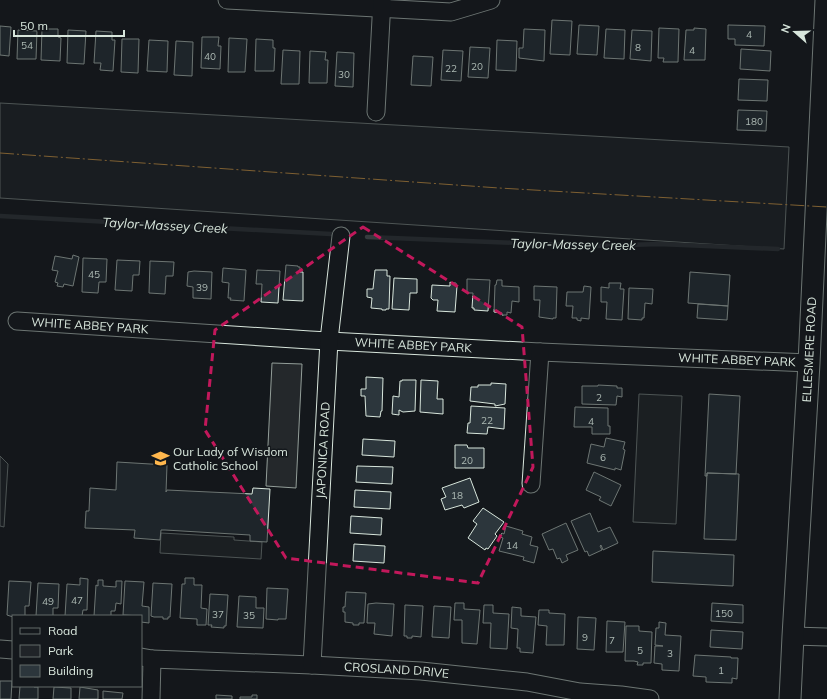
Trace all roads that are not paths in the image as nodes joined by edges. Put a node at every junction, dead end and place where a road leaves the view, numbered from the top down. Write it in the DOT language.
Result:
graph roads {
  1 [pos="227,0"];
  2 [pos="492,0"];
  3 [pos="826,0"];
  4 [pos="382,4"];
  5 [pos="376,112"];
  6 [pos="342,236"];
  7 [pos="17,321"];
  8 [pos="329,340"];
  9 [pos="540,352"];
  10 [pos="810,363"];
  11 [pos="531,484"];
  12 [pos="793,636"];
  13 [pos="827,636"];
  14 [pos="0,649"];
  15 [pos="12,650"];
  16 [pos="147,658"];
  17 [pos="312,665"];
  18 [pos="580,695"];
  19 [pos="151,699"];
  20 [pos="650,699"];
  21 [pos="790,699"];
  1 -- 4 [label="street"];
  2 -- 4 [label="street"];
  3 -- 10 [label="main road, ELLESMERE ROAD"];
  4 -- 5 [label="street"];
  6 -- 8 [label="street, JAPONICA ROAD"];
  7 -- 8 [label="street, WHITE ABBEY PARK"];
  8 -- 9 [label="street, WHITE ABBEY PARK"];
  8 -- 17 [label="street, JAPONICA ROAD"];
  9 -- 10 [label="street, WHITE ABBEY PARK"];
  9 -- 11 [label="street"];
  10 -- 12 [label="main road, ELLESMERE ROAD"];
  12 -- 13 [label="street"];
  12 -- 21 [label="main road, ELLESMERE ROAD"];
  14 -- 15 [label="street"];
  16 -- 17 [label="street, CROSLAND DRIVE"];
  16 -- 19 [label="street"];
  17 -- 18 [label="street, CROSLAND DRIVE"];
  18 -- 20 [label="street, CROSLAND DRIVE"];
}
